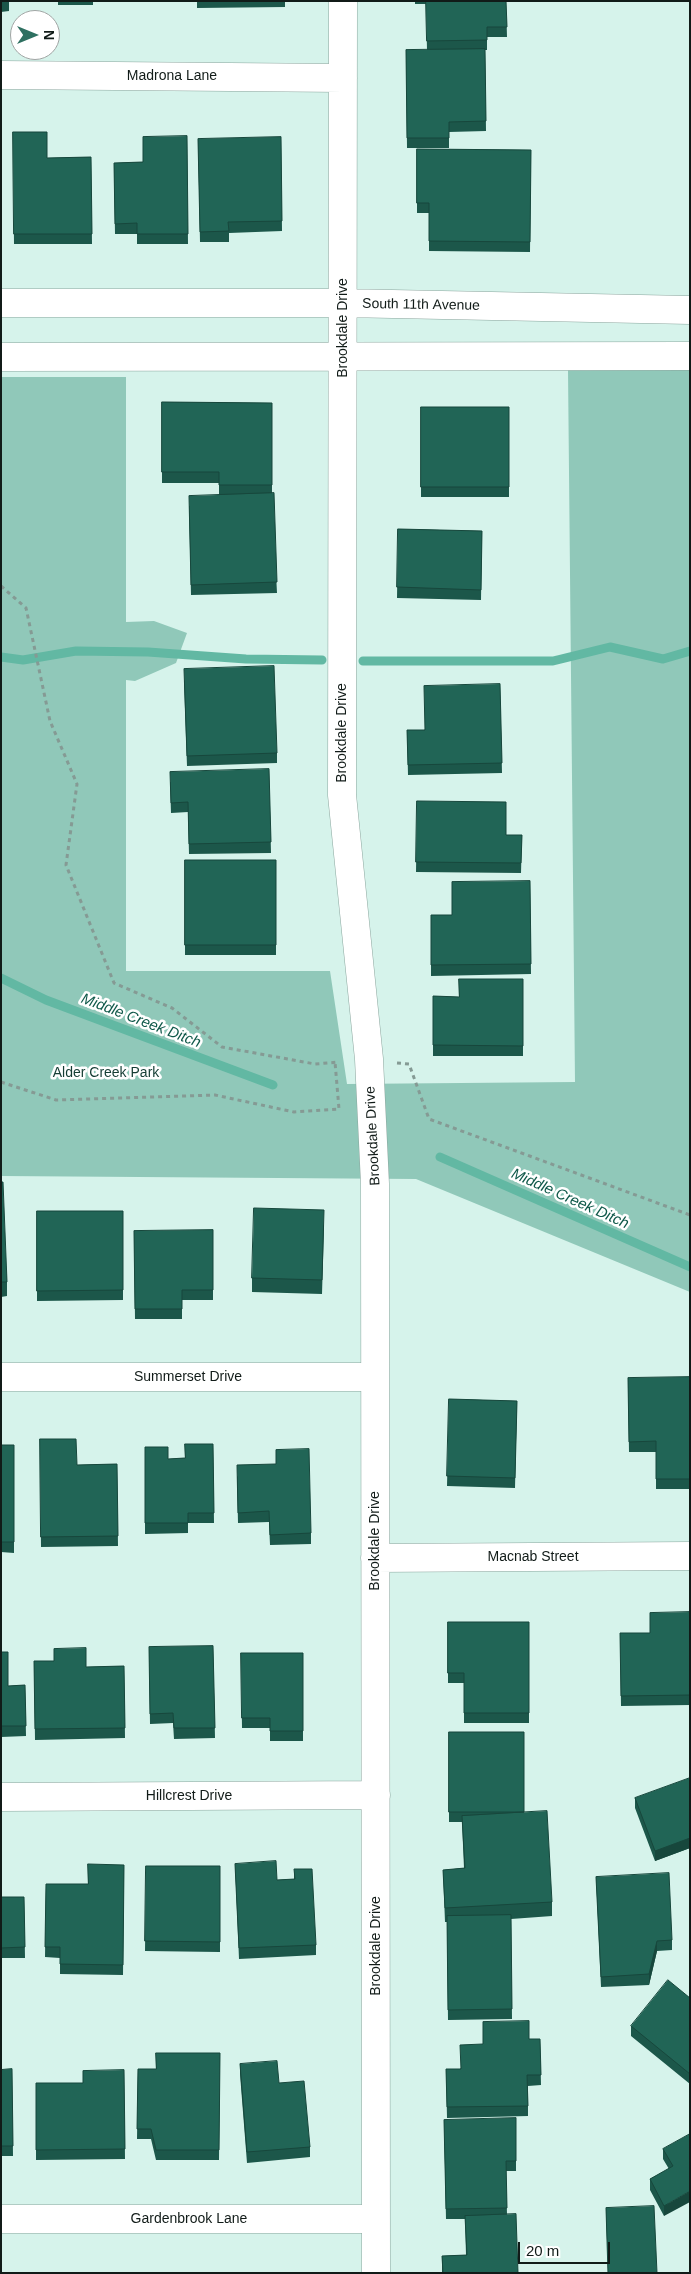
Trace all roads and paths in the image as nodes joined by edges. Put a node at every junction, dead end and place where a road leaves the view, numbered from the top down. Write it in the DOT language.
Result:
graph roads {
  1 [pos="343,1"];
  2 [pos="1,75"];
  3 [pos="343,78"];
  4 [pos="1,303"];
  5 [pos="343,303"];
  6 [pos="690,310"];
  7 [pos="690,356"];
  8 [pos="1,357"];
  9 [pos="343,357"];
  10 [pos="1,586"];
  11 [pos="369,1059"];
  12 [pos="335,1062"];
  13 [pos="1,1082"];
  14 [pos="690,1215"];
  15 [pos="1,1377"];
  16 [pos="375,1377"];
  17 [pos="690,1556"];
  18 [pos="375,1558"];
  19 [pos="376,1795"];
  20 [pos="1,1797"];
  21 [pos="1,2219"];
  22 [pos="376,2219"];
  23 [pos="376,2273"];
  1 -- 3 [label="street, Brookdale Drive"];
  2 -- 3 [label="street, Madrona Lane"];
  3 -- 5 [label="street, Brookdale Drive"];
  4 -- 5 [label="street, South 11th Avenue"];
  5 -- 6 [label="street, South 11th Avenue"];
  5 -- 9 [label="street, Brookdale Drive"];
  7 -- 9 [label="street"];
  8 -- 9 [label="street"];
  9 -- 11 [label="street, Brookdale Drive"];
  10 -- 12 [label="path"];
  11 -- 12 [label="path"];
  11 -- 14 [label="path"];
  11 -- 16 [label="street, Brookdale Drive"];
  12 -- 13 [label="path"];
  15 -- 16 [label="street, Summerset Drive"];
  16 -- 18 [label="street, Brookdale Drive"];
  17 -- 18 [label="street, Macnab Street"];
  18 -- 19 [label="street, Brookdale Drive"];
  19 -- 20 [label="street, Hillcrest Drive"];
  19 -- 22 [label="street, Brookdale Drive"];
  21 -- 22 [label="street, Gardenbrook Lane"];
  22 -- 23 [label="street, Brookdale Drive"];
}
